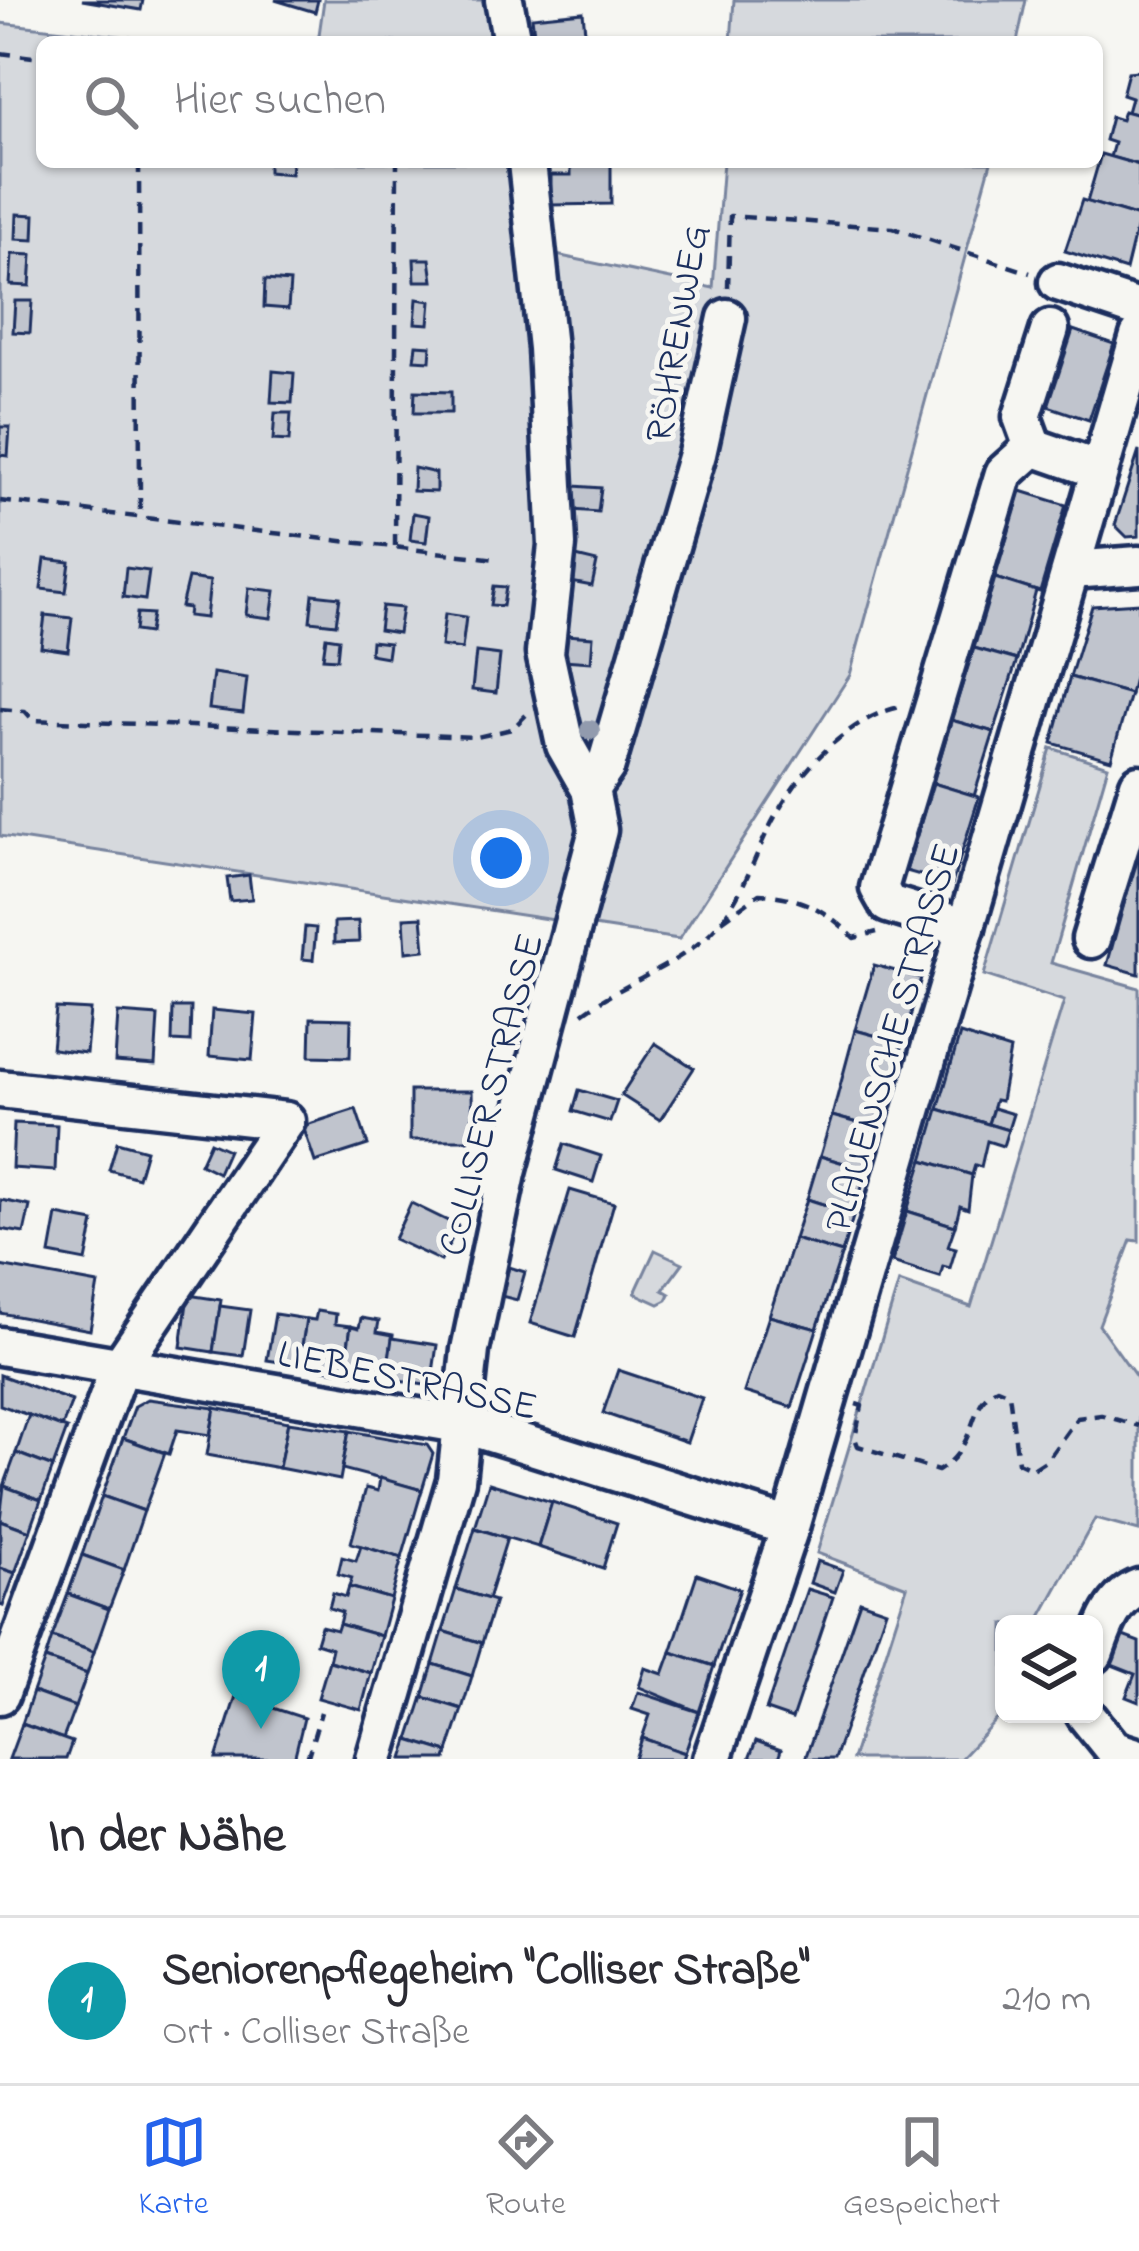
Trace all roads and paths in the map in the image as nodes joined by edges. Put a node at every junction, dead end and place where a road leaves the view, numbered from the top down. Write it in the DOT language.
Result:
graph roads {
  1 [pos="504,0"];
  2 [pos="511,36"];
  3 [pos="0,53"];
  4 [pos="36,57"];
  5 [pos="139,168"];
  6 [pos="397,168"];
  7 [pos="528,168"];
  8 [pos="1058,282"];
  9 [pos="1139,309"];
  10 [pos="727,317"];
  11 [pos="1050,329"];
  12 [pos="1139,336"];
  13 [pos="1034,447"];
  14 [pos="1099,470"];
  15 [pos="0,501"];
  16 [pos="140,517"];
  17 [pos="395,548"];
  18 [pos="496,559"];
  19 [pos="1139,565"];
  20 [pos="1071,570"];
  21 [pos="553,689"];
  22 [pos="897,706"];
  23 [pos="0,709"];
  24 [pos="1139,784"];
  25 [pos="590,789"];
  26 [pos="717,927"];
  27 [pos="966,928"];
  28 [pos="876,935"];
  29 [pos="1091,939"];
  30 [pos="544,1042"];
  31 [pos="0,1089"];
  32 [pos="0,1346"];
  33 [pos="119,1368"];
  34 [pos="828,1396"];
  35 [pos="465,1425"];
  36 [pos="1139,1426"];
  37 [pos="790,1527"];
  38 [pos="1139,1588"];
  39 [pos="1103,1631"];
  40 [pos="0,1695"];
  41 [pos="321,1712"];
  42 [pos="1092,1723"];
  43 [pos="1139,1757"];
  44 [pos="307,1759"];
  45 [pos="375,1759"];
  46 [pos="712,1759"];
  1 -- 2 [label="street"];
  3 -- 4 [label="path"];
  5 -- 16 [label="path"];
  6 -- 17 [label="path"];
  7 -- 21 [label="street, COLLISER STRASSE"];
  8 -- 9 [label="street"];
  8 -- 10 [label="path, RÖHRENWEG"];
  10 -- 25 [label="street, RÖHRENWEG"];
  11 -- 13 [label="street"];
  12 -- 14 [label="street, PLAUENSCHE STRASSE"];
  13 -- 14 [label="street"];
  13 -- 27 [label="street"];
  14 -- 20 [label="street, PLAUENSCHE STRASSE"];
  15 -- 16 [label="path"];
  16 -- 17 [label="path"];
  17 -- 18 [label="path"];
  19 -- 20 [label="street"];
  20 -- 27 [label="street, PLAUENSCHE STRASSE"];
  21 -- 23 [label="path"];
  21 -- 25 [label="street, COLLISER STRASSE"];
  22 -- 26 [label="path"];
  24 -- 29 [label="street"];
  25 -- 30 [label="street, COLLISER STRASSE"];
  26 -- 28 [label="path"];
  26 -- 30 [label="path"];
  27 -- 34 [label="street, PLAUENSCHE STRASSE"];
  30 -- 35 [label="street, COLLISER STRASSE"];
  31 -- 33 [label="street"];
  32 -- 33 [label="street, LIEBESTRASSE"];
  33 -- 35 [label="street, LIEBESTRASSE"];
  33 -- 40 [label="street"];
  34 -- 36 [label="path"];
  34 -- 37 [label="street, PLAUENSCHE STRASSE"];
  35 -- 37 [label="street, LIEBESTRASSE"];
  35 -- 45 [label="street, COLLISER STRASSE"];
  37 -- 46 [label="street, PLAUENSCHE STRASSE"];
  38 -- 39 [label="street"];
  41 -- 44 [label="path"];
  42 -- 43 [label="street"];
}
